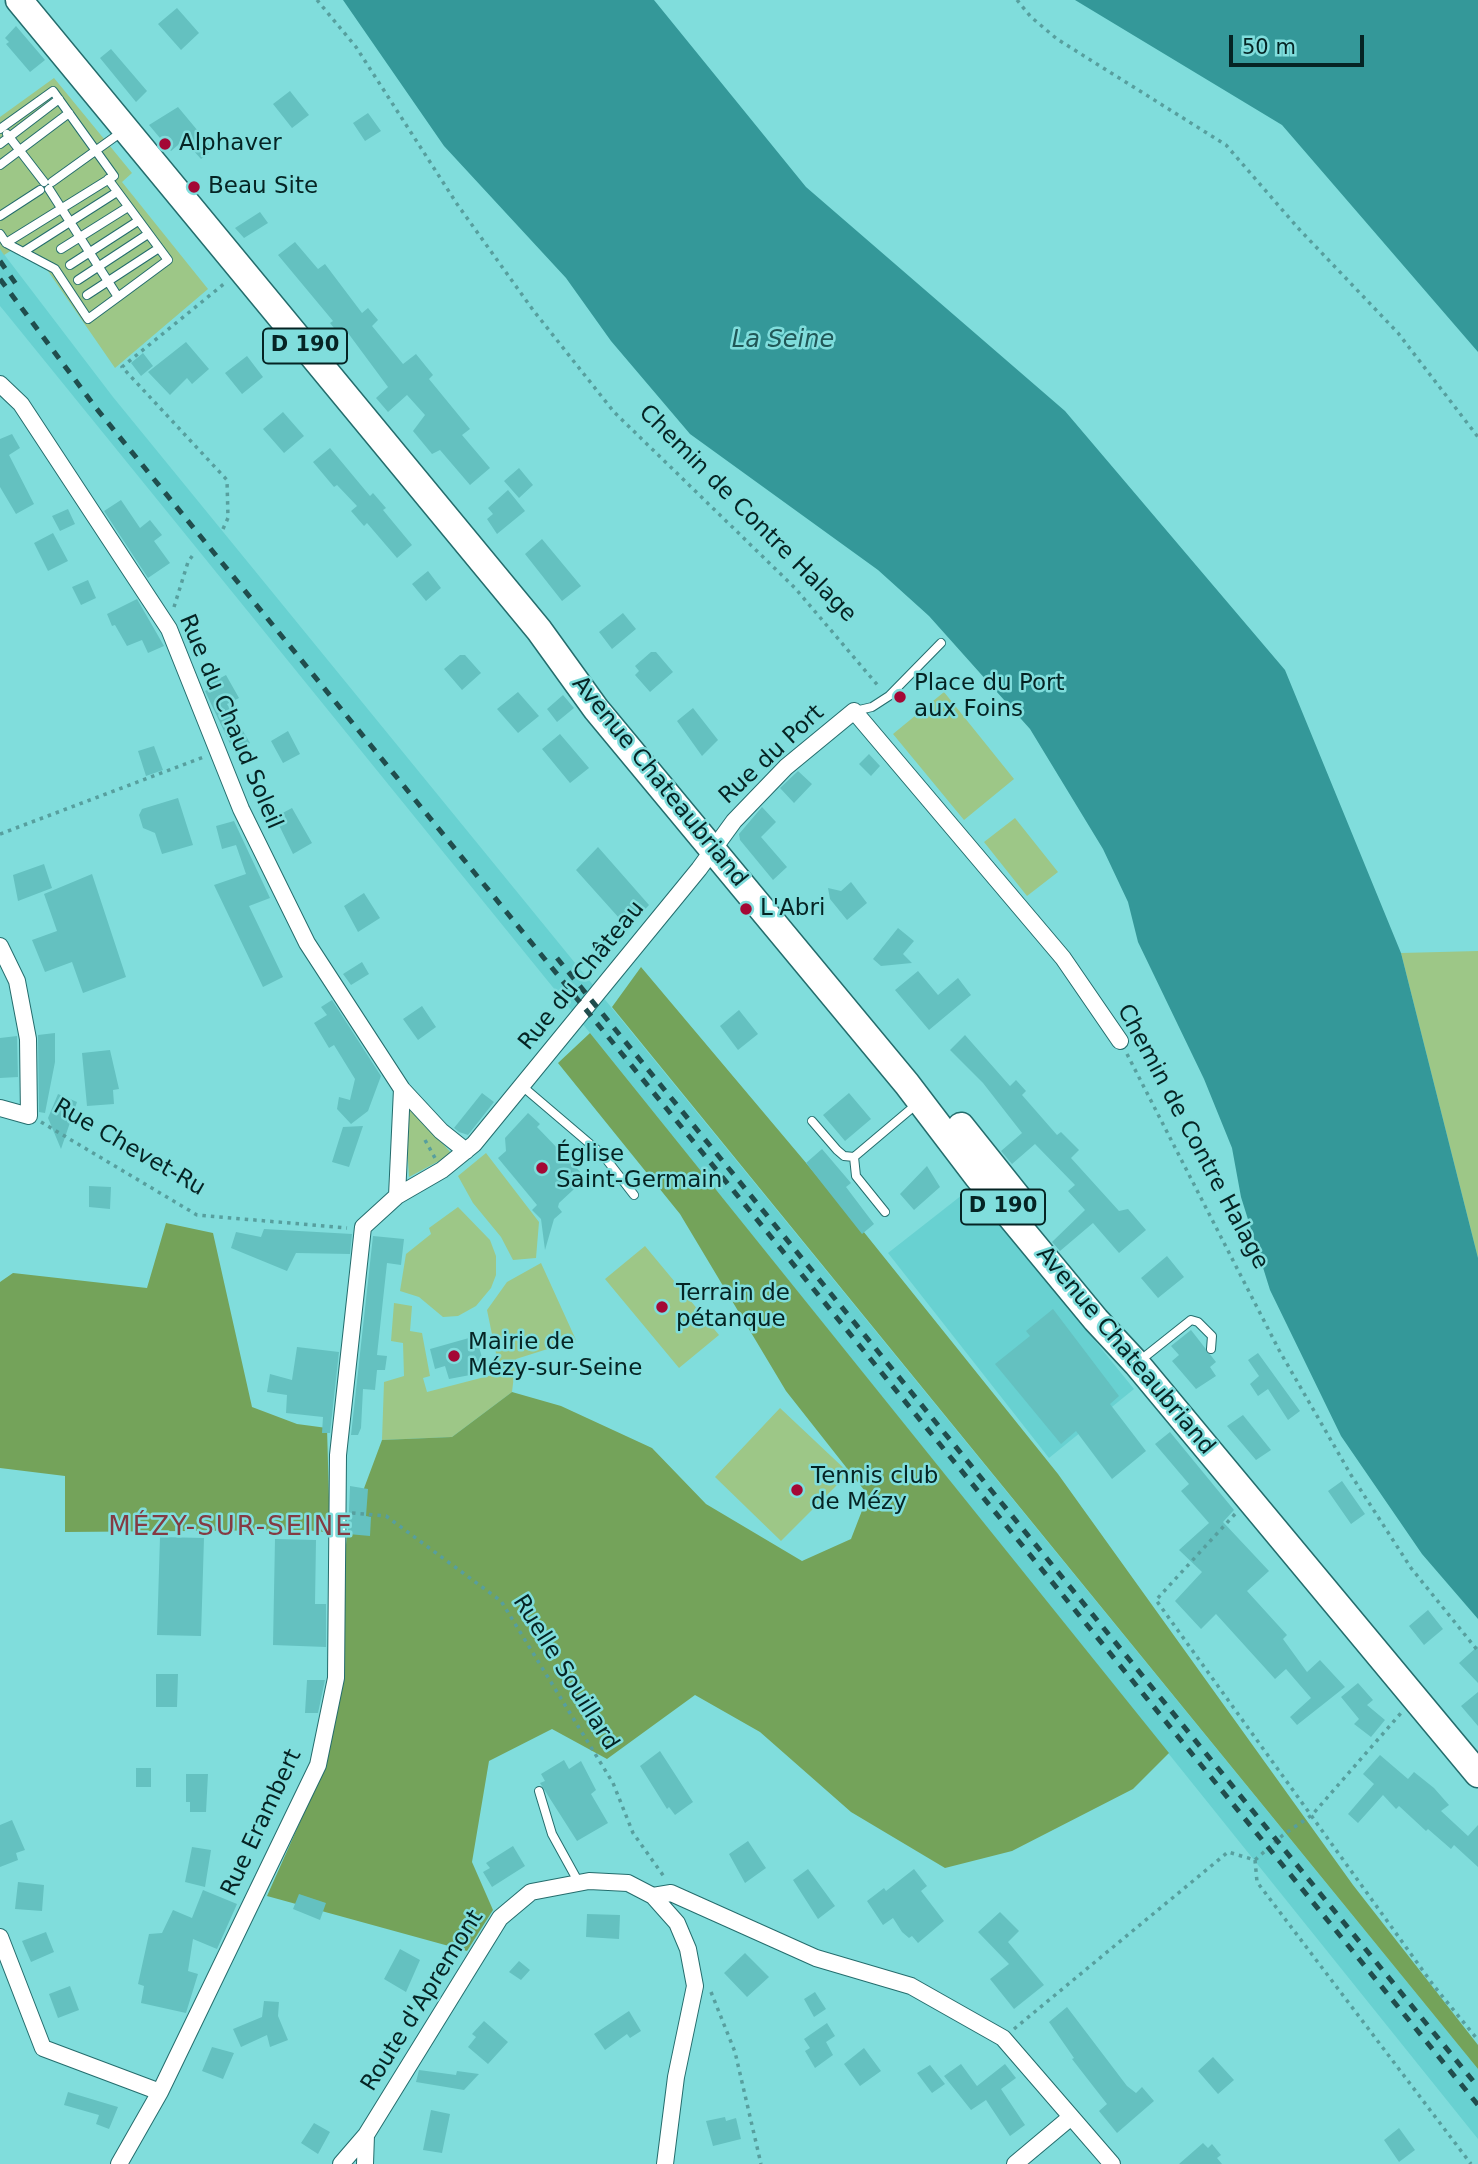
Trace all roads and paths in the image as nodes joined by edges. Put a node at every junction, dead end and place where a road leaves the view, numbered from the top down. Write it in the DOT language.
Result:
graph roads {
  1 [pos="19,0"];
  2 [pos="317,0"];
  3 [pos="1017,0"];
  4 [pos="60,99"];
  5 [pos="69,113"];
  6 [pos="1,128"];
  7 [pos="125,129"];
  8 [pos="9,137"];
  9 [pos="0,144"];
  10 [pos="20,150"];
  11 [pos="97,152"];
  12 [pos="0,165"];
  13 [pos="108,179"];
  14 [pos="46,186"];
  15 [pos="117,192"];
  16 [pos="128,207"];
  17 [pos="61,209"];
  18 [pos="0,216"];
  19 [pos="138,221"];
  20 [pos="70,222"];
  21 [pos="0,234"];
  22 [pos="148,234"];
  23 [pos="79,237"];
  24 [pos="6,243"];
  25 [pos="159,248"];
  26 [pos="61,249"];
  27 [pos="23,252"];
  28 [pos="89,252"];
  29 [pos="69,265"];
  30 [pos="99,267"];
  31 [pos="243,271"];
  32 [pos="78,280"];
  33 [pos="108,281"];
  34 [pos="87,295"];
  35 [pos="118,297"];
  36 [pos="0,384"];
  37 [pos="1478,437"];
  38 [pos="223,529"];
  39 [pos="195,552"];
  40 [pos="169,629"];
  41 [pos="941,643"];
  42 [pos="854,711"];
  43 [pos="216,752"];
  44 [pos="0,834"];
  45 [pos="718,841"];
  46 [pos="0,946"];
  47 [pos="1120,1041"];
  48 [pos="522,1086"];
  49 [pos="402,1088"];
  50 [pos="920,1101"];
  51 [pos="0,1108"];
  52 [pos="29,1116"];
  53 [pos="812,1121"];
  54 [pos="470,1147"];
  55 [pos="854,1157"];
  56 [pos="634,1195"];
  57 [pos="397,1196"];
  58 [pos="885,1212"];
  59 [pos="363,1227"];
  60 [pos="1211,1349"];
  61 [pos="1147,1355"];
  62 [pos="1249,1499"];
  63 [pos="338,1512"];
  64 [pos="1478,1651"];
  65 [pos="1423,1688"];
  66 [pos="1478,1755"];
  67 [pos="1478,1774"];
  68 [pos="539,1791"];
  69 [pos="1312,1815"];
  70 [pos="1255,1860"];
  71 [pos="579,1883"];
  72 [pos="671,1893"];
  73 [pos="653,1896"];
  74 [pos="0,1937"];
  75 [pos="692,1972"];
  76 [pos="1003,2038"];
  77 [pos="1478,2040"];
  78 [pos="160,2092"];
  79 [pos="1072,2117"];
  80 [pos="366,2135"];
  81 [pos="119,2164"];
  82 [pos="341,2164"];
  83 [pos="365,2164"];
  84 [pos="665,2164"];
  85 [pos="761,2164"];
  86 [pos="1015,2164"];
  87 [pos="1112,2164"];
  88 [pos="1471,2164"];
  1 -- 7 [label="main road, Avenue Chateaubriand / D 190"];
  2 -- 42 [label="path, Chemin de Contre Halage"];
  3 -- 37 [label="path"];
  4 -- 5 [label="lane"];
  4 -- 6 [label="lane"];
  4 -- 8 [label="lane"];
  5 -- 10 [label="lane"];
  5 -- 11 [label="lane"];
  6 -- 8 [label="lane"];
  7 -- 11 [label="lane"];
  7 -- 31 [label="main road, Avenue Chateaubriand / D 190"];
  8 -- 9 [label="lane"];
  8 -- 10 [label="lane"];
  10 -- 12 [label="lane"];
  10 -- 14 [label="lane"];
  11 -- 13 [label="lane"];
  11 -- 14 [label="lane"];
  13 -- 15 [label="lane"];
  13 -- 17 [label="lane"];
  14 -- 17 [label="lane"];
  14 -- 18 [label="lane"];
  15 -- 16 [label="lane"];
  15 -- 20 [label="lane"];
  16 -- 19 [label="lane"];
  16 -- 23 [label="lane"];
  17 -- 20 [label="lane"];
  17 -- 24 [label="lane"];
  19 -- 22 [label="lane"];
  19 -- 28 [label="lane"];
  20 -- 23 [label="lane"];
  20 -- 27 [label="lane"];
  21 -- 24 [label="lane"];
  22 -- 25 [label="lane"];
  22 -- 30 [label="lane"];
  23 -- 26 [label="lane"];
  23 -- 28 [label="lane"];
  24 -- 27 [label="lane"];
  25 -- 33 [label="lane"];
  25 -- 35 [label="lane"];
  27 -- 35 [label="lane"];
  28 -- 29 [label="lane"];
  28 -- 30 [label="lane"];
  30 -- 32 [label="lane"];
  30 -- 33 [label="lane"];
  31 -- 38 [label="path"];
  31 -- 45 [label="main road, Avenue Chateaubriand / D 190"];
  33 -- 34 [label="lane"];
  33 -- 35 [label="lane"];
  36 -- 40 [label="street, Rue du Chaud Soleil"];
  39 -- 40 [label="path"];
  40 -- 43 [label="street, Rue du Chaud Soleil"];
  41 -- 42 [label="lane"];
  42 -- 45 [label="street, Rue du Port"];
  42 -- 47 [label="street, Chemin de Contre Halage"];
  43 -- 44 [label="path"];
  43 -- 49 [label="street, Rue du Chaud Soleil"];
  45 -- 48 [label="street, Rue du Château"];
  45 -- 50 [label="main road, Avenue Chateaubriand / D 190"];
  45 -- 61 [label="main road, Avenue Chateaubriand / D 190"];
  46 -- 52 [label="street"];
  47 -- 64 [label="path, Chemin de Contre Halage"];
  48 -- 54 [label="street, Rue du Château"];
  48 -- 56 [label="lane"];
  49 -- 54 [label="street, Rue du Chaud Soleil"];
  49 -- 57 [label="street"];
  50 -- 55 [label="lane"];
  50 -- 62 [label="main road, Avenue Chateaubriand / D 190"];
  51 -- 52 [label="street, Rue Chevet-Ru"];
  52 -- 59 [label="path, Rue Chevet-Ru"];
  53 -- 55 [label="lane"];
  54 -- 57 [label="street, Rue du Château"];
  55 -- 58 [label="lane"];
  57 -- 59 [label="street"];
  59 -- 63 [label="street, Rue Erambert"];
  60 -- 61 [label="lane"];
  61 -- 65 [label="main road, Avenue Chateaubriand / D 190"];
  62 -- 67 [label="main road, Avenue Chateaubriand / D 190"];
  62 -- 69 [label="path"];
  63 -- 72 [label="path, Ruelle Souillard"];
  63 -- 78 [label="street, Rue Erambert"];
  65 -- 66 [label="main road, Avenue Chateaubriand / D 190"];
  65 -- 69 [label="path"];
  68 -- 71 [label="lane"];
  69 -- 70 [label="path"];
  69 -- 77 [label="path"];
  70 -- 76 [label="path"];
  70 -- 88 [label="path"];
  71 -- 73 [label="street, Route d'Apremont"];
  71 -- 80 [label="street, Route d'Apremont"];
  72 -- 73 [label="street"];
  72 -- 76 [label="street"];
  73 -- 75 [label="street, Route d'Apremont"];
  74 -- 78 [label="street"];
  75 -- 84 [label="street, Route d'Apremont"];
  75 -- 85 [label="path"];
  76 -- 79 [label="street"];
  78 -- 81 [label="street, Rue Erambert"];
  79 -- 86 [label="street"];
  79 -- 87 [label="street"];
  80 -- 82 [label="street, Route d'Apremont"];
  80 -- 83 [label="street"];
}
